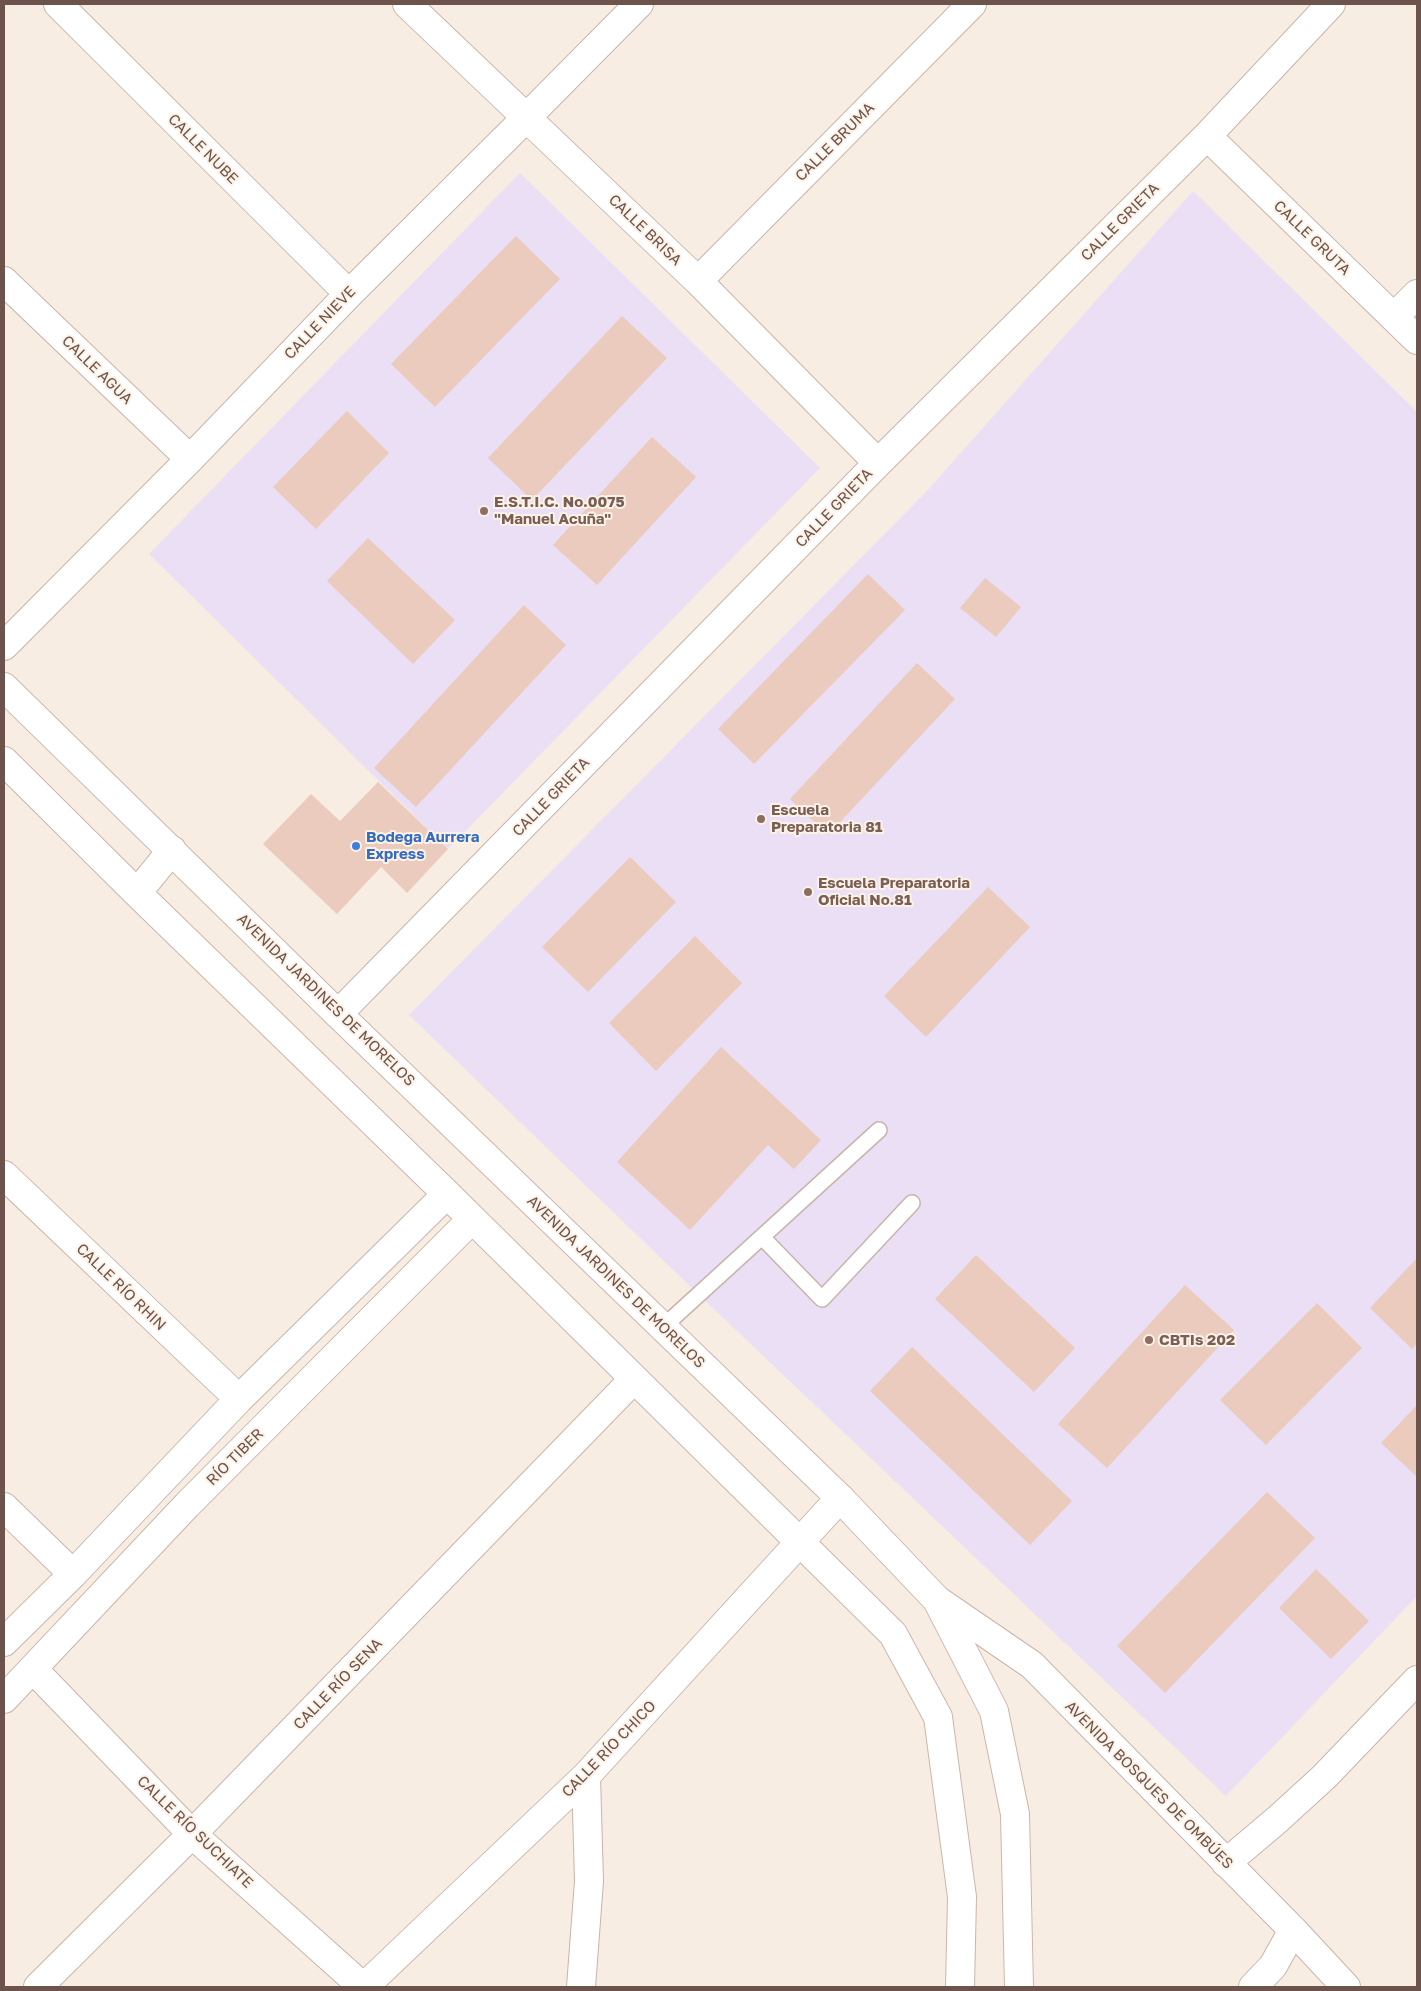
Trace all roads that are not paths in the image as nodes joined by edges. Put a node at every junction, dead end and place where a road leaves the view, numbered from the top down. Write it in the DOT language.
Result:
graph roads {
  1 [pos="58,4"];
  2 [pos="407,4"];
  3 [pos="639,4"];
  4 [pos="972,4"];
  5 [pos="1331,4"];
  6 [pos="527,117"];
  7 [pos="1207,136"];
  8 [pos="4,281"];
  9 [pos="698,281"];
  10 [pos="349,294"];
  11 [pos="1417,294"];
  12 [pos="1394,317"];
  13 [pos="1417,340"];
  14 [pos="190,459"];
  15 [pos="878,463"];
  16 [pos="4,646"];
  17 [pos="4,687"];
  18 [pos="4,761"];
  19 [pos="172,850"];
  20 [pos="136,893"];
  21 [pos="338,1014"];
  22 [pos="879,1130"];
  23 [pos="4,1174"];
  24 [pos="447,1194"];
  25 [pos="912,1202"];
  26 [pos="472,1219"];
  27 [pos="762,1237"];
  28 [pos="663,1327"];
  29 [pos="634,1379"];
  30 [pos="239,1399"];
  31 [pos="163,1480"];
  32 [pos="840,1498"];
  33 [pos="187,1505"];
  34 [pos="4,1507"];
  35 [pos="801,1542"];
  36 [pos="73,1574"];
  37 [pos="937,1600"];
  38 [pos="4,1642"];
  39 [pos="33,1669"];
  40 [pos="1417,1680"];
  41 [pos="4,1699"];
  42 [pos="586,1776"];
  43 [pos="192,1834"];
  44 [pos="1226,1863"];
  45 [pos="1293,1930"];
  46 [pos="38,1987"];
  47 [pos="364,1987"];
  48 [pos="581,1987"];
  49 [pos="960,1987"];
  50 [pos="1019,1987"];
  51 [pos="1253,1987"];
  52 [pos="1346,1987"];
  1 -- 10 [label="street, CALLE NUBE"];
  2 -- 6 [label="street, CALLE BRISA"];
  3 -- 6 [label="street, CALLE NIEVE"];
  4 -- 9 [label="street, CALLE BRUMA"];
  5 -- 7 [label="street, CALLE GRIETA"];
  6 -- 9 [label="street, CALLE BRISA"];
  6 -- 10 [label="street, CALLE NIEVE"];
  7 -- 12 [label="street, CALLE GRUTA"];
  7 -- 15 [label="street, CALLE GRIETA"];
  8 -- 14 [label="street, CALLE AGUA"];
  9 -- 15 [label="street, CALLE BRISA"];
  10 -- 14 [label="street, CALLE NIEVE"];
  11 -- 12 [label="street"];
  12 -- 13 [label="street, CALLE GRUTA"];
  14 -- 16 [label="street, CALLE NIEVE"];
  15 -- 21 [label="street, CALLE GRIETA"];
  17 -- 19 [label="street, AVENIDA JARDINES DE MORELOS"];
  18 -- 20 [label="street"];
  19 -- 20 [label="street"];
  19 -- 21 [label="street, AVENIDA JARDINES DE MORELOS"];
  20 -- 24 [label="street"];
  21 -- 28 [label="street, AVENIDA JARDINES DE MORELOS"];
  22 -- 27 [label="lane"];
  23 -- 30 [label="street, CALLE RÍO RHIN"];
  24 -- 26 [label="street"];
  24 -- 30 [label="street"];
  25 -- 27 [label="lane"];
  26 -- 29 [label="street"];
  26 -- 33 [label="street, RÍO TIBER"];
  27 -- 28 [label="lane"];
  28 -- 32 [label="street, AVENIDA JARDINES DE MORELOS"];
  29 -- 35 [label="street"];
  29 -- 43 [label="street, CALLE RÍO SENA"];
  30 -- 31 [label="street"];
  31 -- 33 [label="street"];
  31 -- 36 [label="street"];
  32 -- 35 [label="street, CALLE RÍO CHICO"];
  32 -- 37 [label="street, AVENIDA JARDINES DE MORELOS"];
  33 -- 39 [label="street, RÍO TIBER"];
  34 -- 36 [label="street"];
  35 -- 42 [label="street, CALLE RÍO CHICO"];
  35 -- 49 [label="street"];
  36 -- 38 [label="street"];
  37 -- 44 [label="street, AVENIDA BOSQUES DE OMBÚES"];
  37 -- 50 [label="street, AVENIDA JARDINES DE MORELOS"];
  39 -- 41 [label="street, RÍO TIBER"];
  39 -- 43 [label="street, CALLE RÍO SUCHIATE"];
  40 -- 44 [label="street"];
  42 -- 47 [label="street, CALLE RÍO CHICO"];
  42 -- 48 [label="street"];
  43 -- 46 [label="street, CALLE RÍO SENA"];
  43 -- 47 [label="street, CALLE RÍO SUCHIATE"];
  44 -- 45 [label="street, AVENIDA BOSQUES DE OMBÚES"];
  45 -- 51 [label="street"];
  45 -- 52 [label="street, AVENIDA BOSQUES DE OMBÚES"];
}
